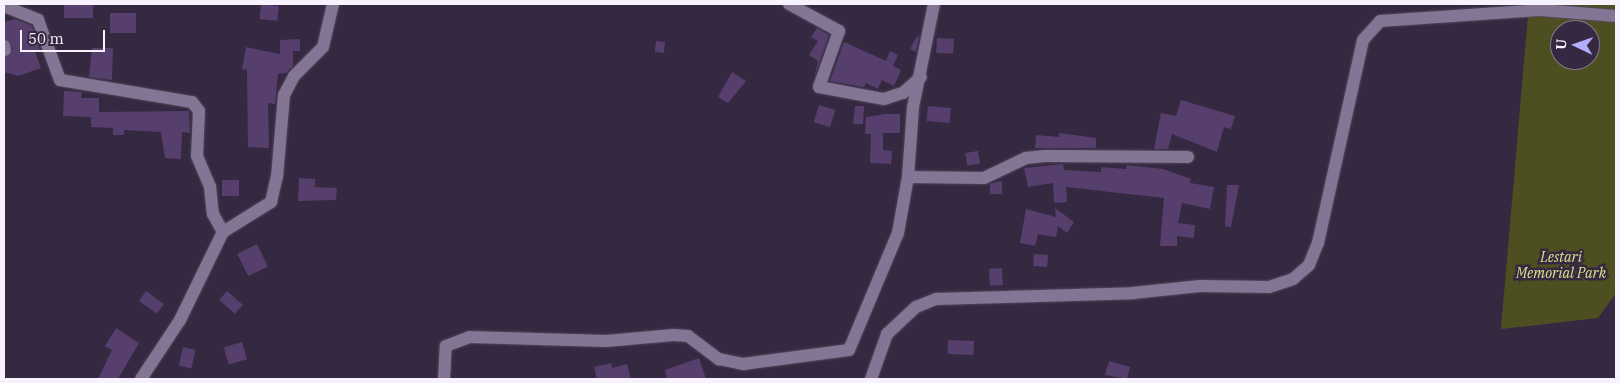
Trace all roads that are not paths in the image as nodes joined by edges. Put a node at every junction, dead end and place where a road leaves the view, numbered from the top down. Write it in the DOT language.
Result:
graph roads {
  1 [pos="333,4"];
  2 [pos="789,4"];
  3 [pos="934,4"];
  4 [pos="4,6"];
  5 [pos="1563,8"];
  6 [pos="1616,16"];
  7 [pos="921,77"];
  8 [pos="1188,157"];
  9 [pos="908,177"];
  10 [pos="223,232"];
  11 [pos="141,379"];
  12 [pos="444,379"];
  13 [pos="871,379"];
  1 -- 10 [label="street"];
  2 -- 7 [label="street"];
  3 -- 7 [label="street"];
  4 -- 10 [label="street"];
  5 -- 6 [label="street"];
  5 -- 13 [label="street"];
  7 -- 9 [label="street"];
  8 -- 9 [label="street"];
  9 -- 12 [label="street"];
  10 -- 11 [label="street"];
}
